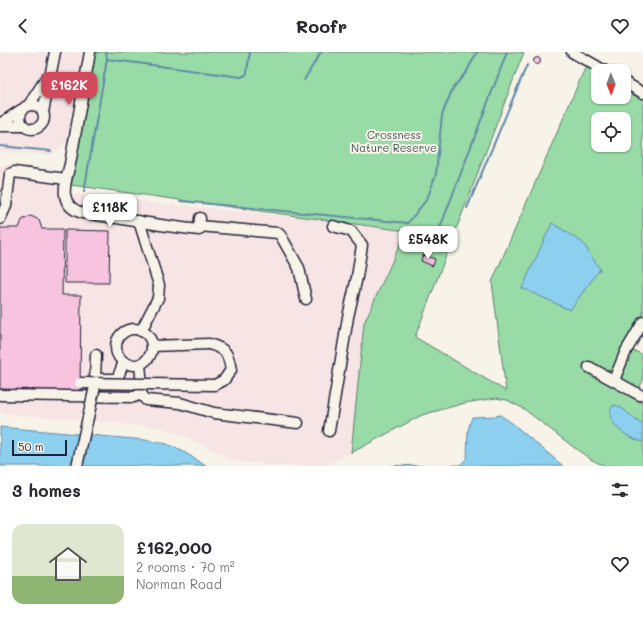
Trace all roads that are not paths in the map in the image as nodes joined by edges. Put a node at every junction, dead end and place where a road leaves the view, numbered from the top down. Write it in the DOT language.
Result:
graph roads {
  1 [pos="55,52"];
  2 [pos="90,52"];
  3 [pos="572,52"];
  4 [pos="593,64"];
  5 [pos="51,70"];
  6 [pos="631,86"];
  7 [pos="643,93"];
  8 [pos="25,108"];
  9 [pos="43,112"];
  10 [pos="0,125"];
  11 [pos="22,126"];
  12 [pos="66,178"];
  13 [pos="0,219"];
  14 [pos="139,221"];
  15 [pos="332,226"];
  16 [pos="306,299"];
  17 [pos="643,322"];
  18 [pos="141,331"];
  19 [pos="152,346"];
  20 [pos="96,355"];
  21 [pos="124,362"];
  22 [pos="140,365"];
  23 [pos="590,366"];
  24 [pos="614,380"];
  25 [pos="80,382"];
  26 [pos="96,382"];
  27 [pos="141,394"];
  28 [pos="0,395"];
  29 [pos="640,395"];
  30 [pos="298,423"];
  31 [pos="329,431"];
  32 [pos="77,466"];
  1 -- 5 [label="street"];
  2 -- 12 [label="street"];
  3 -- 4 [label="street"];
  5 -- 8 [label="street"];
  5 -- 9 [label="street"];
  6 -- 7 [label="street"];
  8 -- 9 [label="street"];
  8 -- 10 [label="street"];
  8 -- 11 [label="street"];
  9 -- 11 [label="street"];
  10 -- 11 [label="street"];
  12 -- 13 [label="street"];
  12 -- 14 [label="street"];
  14 -- 16 [label="street"];
  14 -- 18 [label="street"];
  15 -- 31 [label="street"];
  17 -- 24 [label="street"];
  18 -- 19 [label="street"];
  18 -- 21 [label="street"];
  19 -- 22 [label="street"];
  19 -- 26 [label="street, bridge"];
  20 -- 21 [label="street"];
  21 -- 22 [label="street"];
  22 -- 27 [label="street"];
  23 -- 24 [label="street"];
  24 -- 29 [label="street"];
  25 -- 26 [label="street, bridge"];
  26 -- 32 [label="street, bridge"];
  27 -- 28 [label="street"];
  27 -- 30 [label="street"];
}
